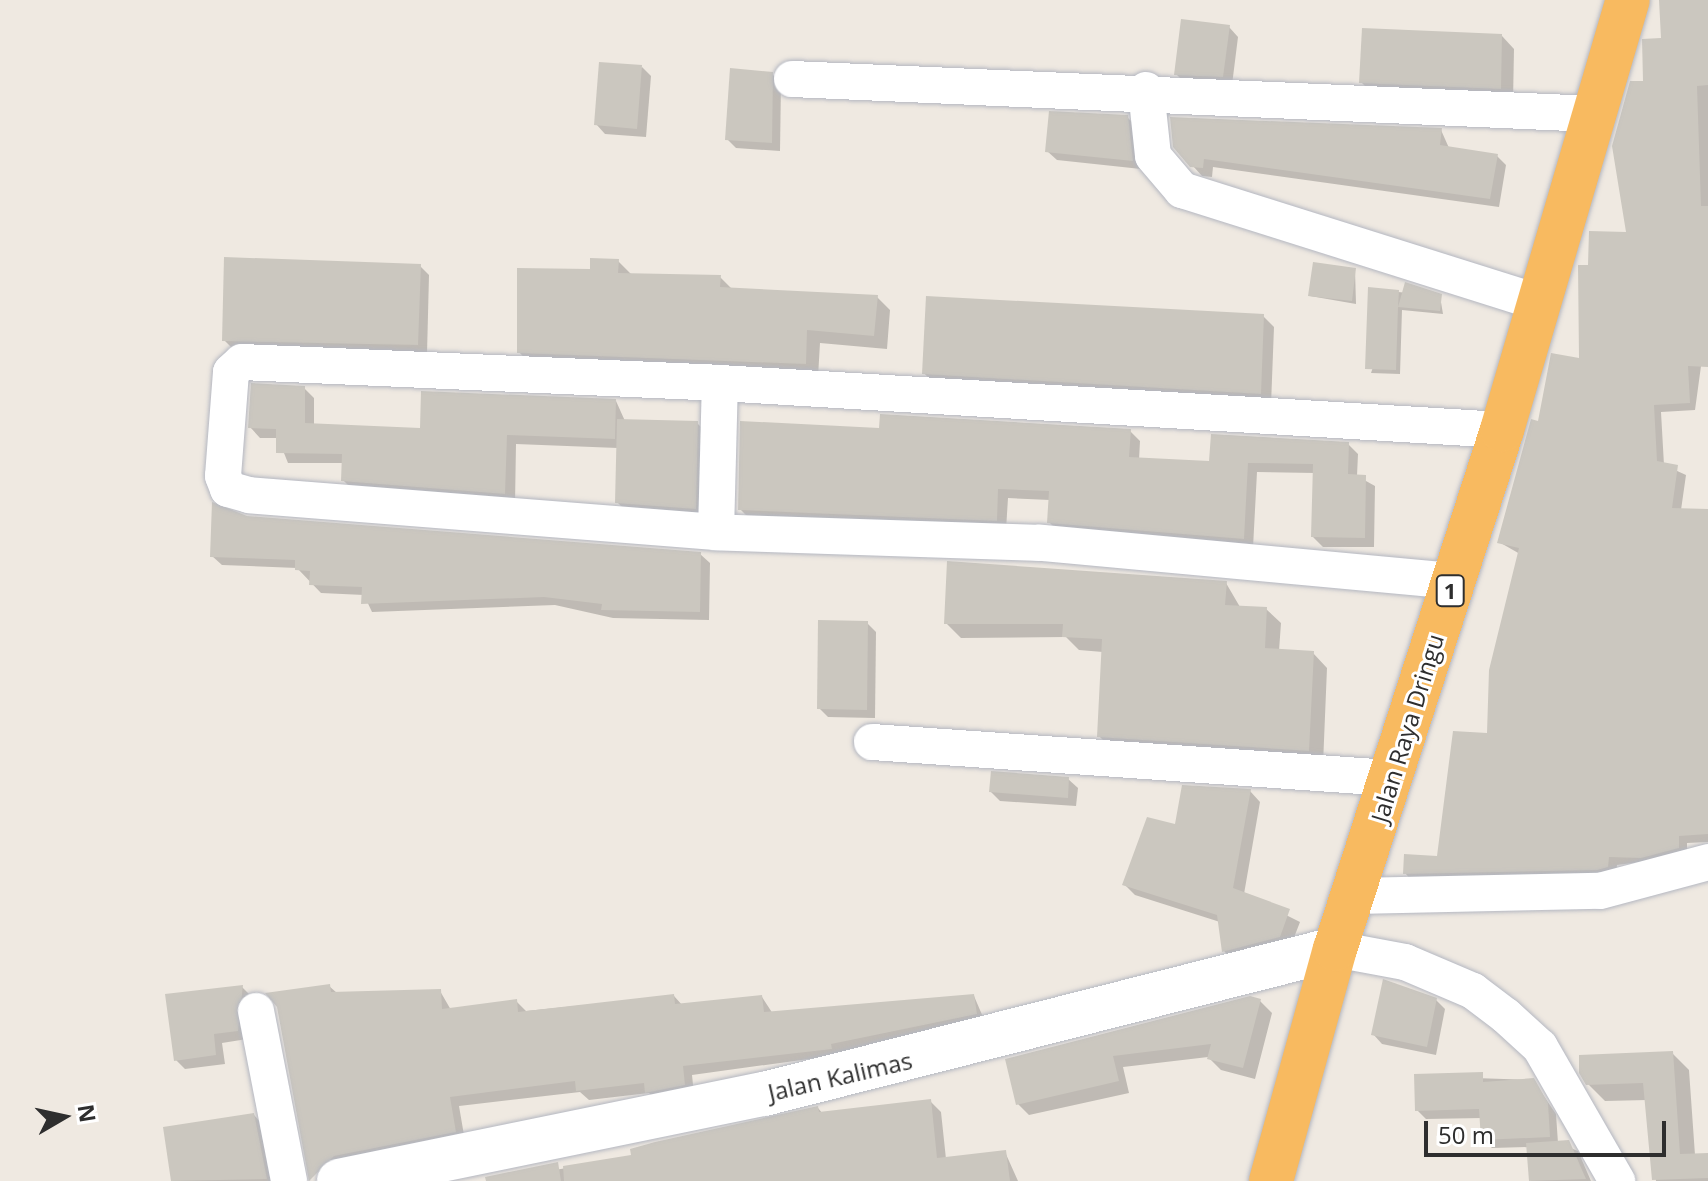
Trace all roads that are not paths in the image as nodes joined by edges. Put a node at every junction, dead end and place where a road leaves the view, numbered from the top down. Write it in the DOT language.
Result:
graph roads {
  1 [pos="1628,0"];
  2 [pos="792,79"];
  3 [pos="1146,90"];
  4 [pos="1594,114"];
  5 [pos="1537,302"];
  6 [pos="720,383"];
  7 [pos="1502,430"];
  8 [pos="716,532"];
  9 [pos="1453,581"];
  10 [pos="872,742"];
  11 [pos="1390,778"];
  12 [pos="1708,862"];
  13 [pos="1355,896"];
  14 [pos="1335,949"];
  15 [pos="256,1011"];
  16 [pos="435,1171"];
  17 [pos="289,1181"];
  18 [pos="339,1181"];
  19 [pos="1271,1181"];
  20 [pos="1617,1181"];
  1 -- 4 [label="highway, Jalan Raya Dringu / 1"];
  2 -- 3 [label="street"];
  3 -- 4 [label="street"];
  3 -- 5 [label="street"];
  4 -- 5 [label="highway, Jalan Raya Dringu / 1"];
  5 -- 7 [label="highway, Jalan Raya Dringu / 1"];
  6 -- 7 [label="street"];
  6 -- 8 [label="street"];
  6 -- 8 [label="street"];
  7 -- 9 [label="highway, Jalan Raya Dringu / 1"];
  8 -- 9 [label="street"];
  9 -- 11 [label="highway, Jalan Raya Dringu / 1"];
  10 -- 11 [label="street"];
  11 -- 13 [label="highway, Jalan Raya Dringu / 1"];
  12 -- 13 [label="street"];
  13 -- 14 [label="highway, Jalan Raya Dringu / 1"];
  14 -- 16 [label="street, Jalan Kalimas"];
  14 -- 19 [label="highway, Jalan Raya Dringu / 1"];
  14 -- 20 [label="street"];
  15 -- 17 [label="street"];
  16 -- 18 [label="street, Jalan Kalimas"];
}
